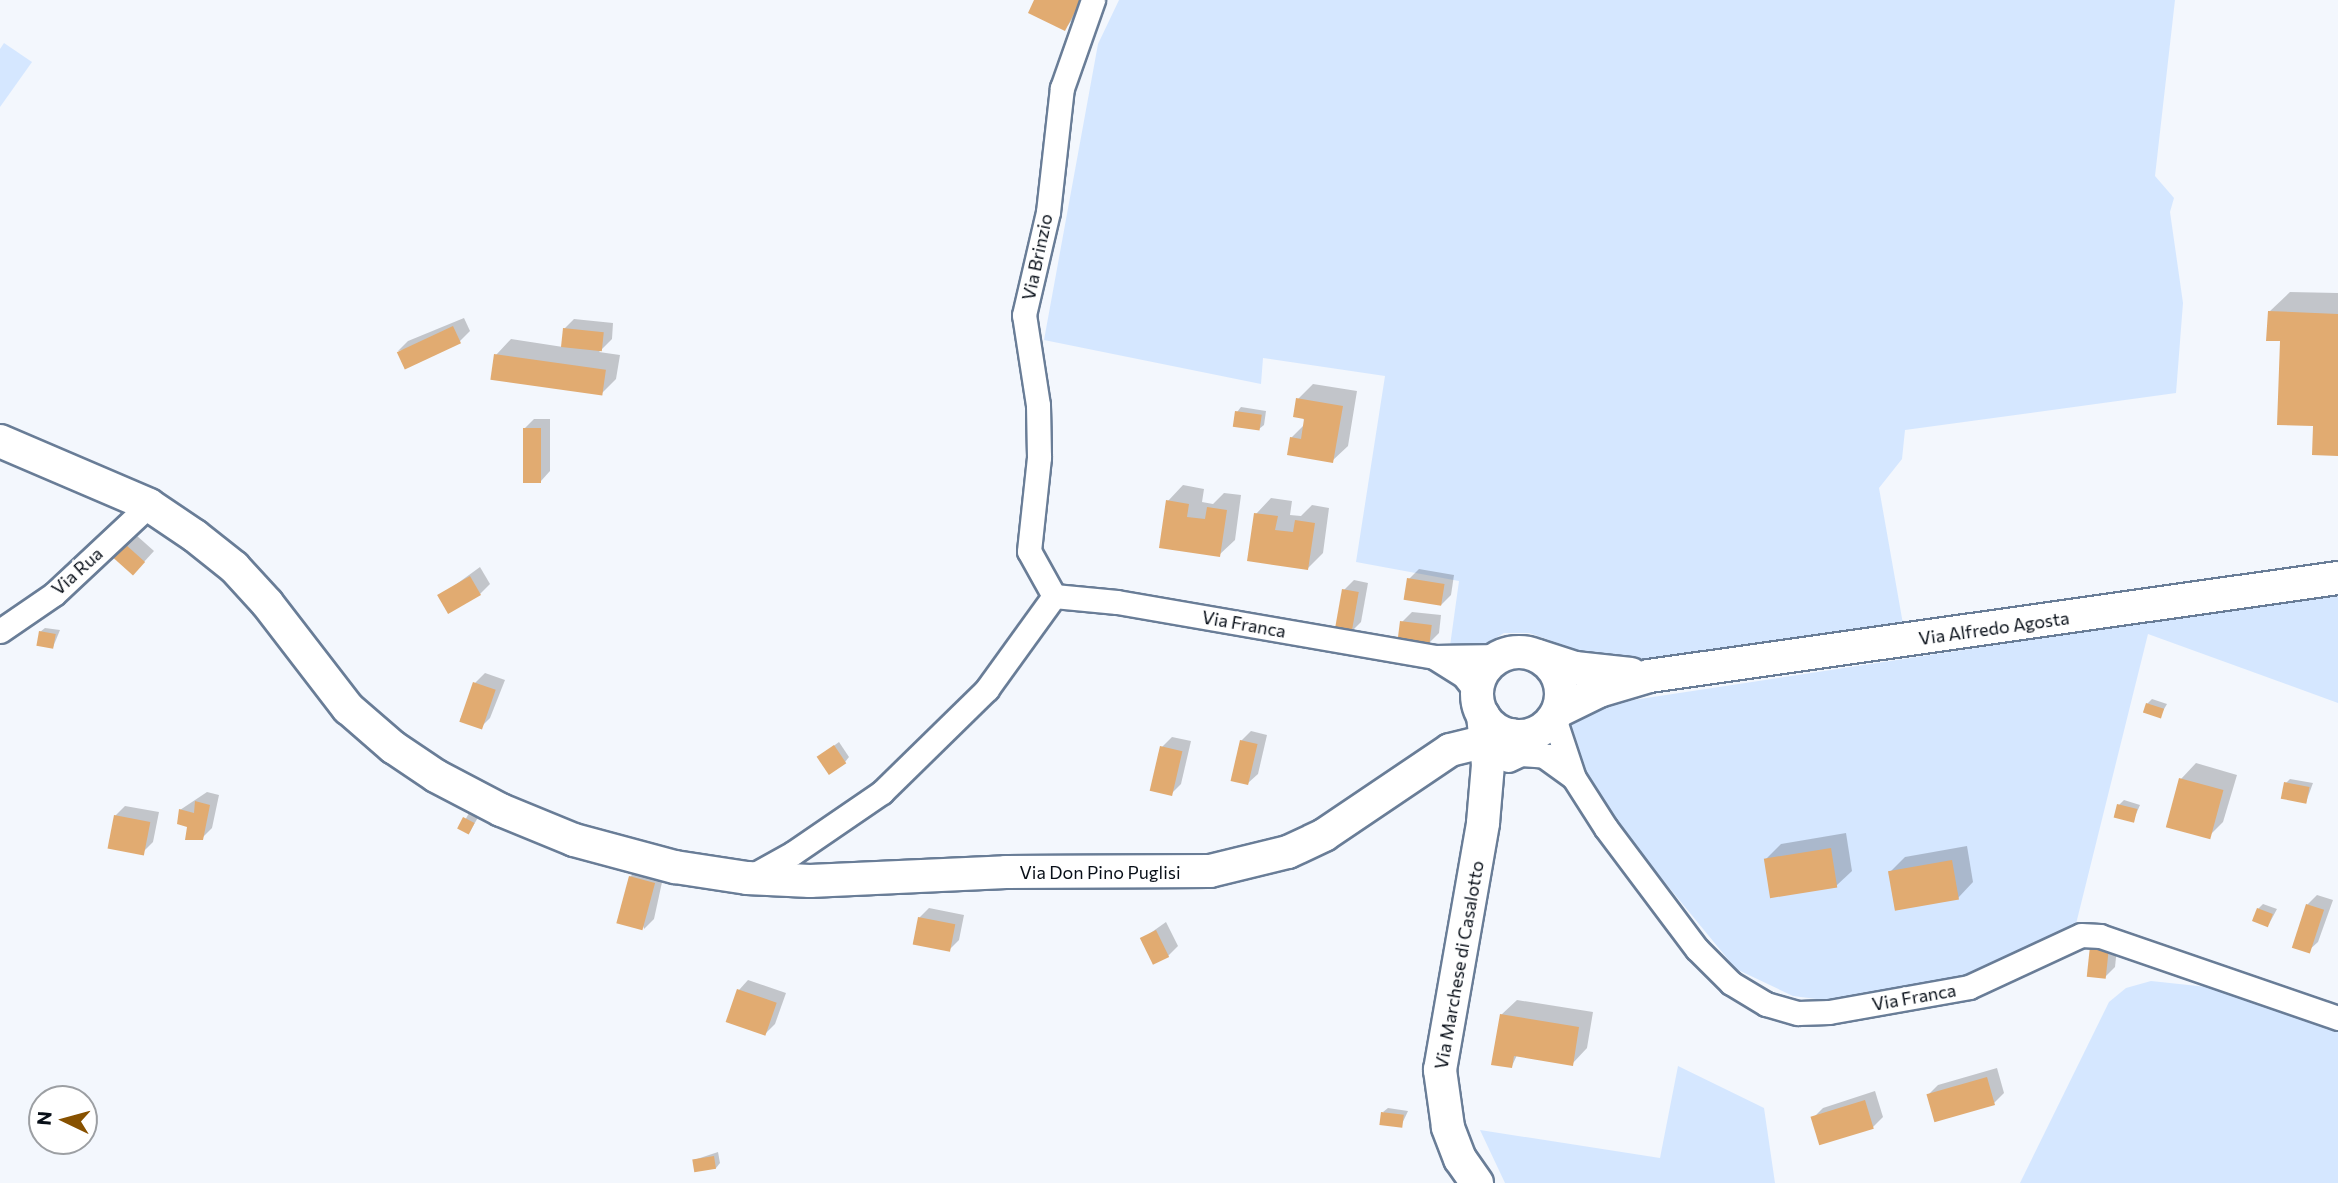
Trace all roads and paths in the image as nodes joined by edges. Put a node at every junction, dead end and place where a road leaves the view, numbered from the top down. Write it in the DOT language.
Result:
graph roads {
  1 [pos="1094,0"];
  2 [pos="0,441"];
  3 [pos="149,505"];
  4 [pos="2338,578"];
  5 [pos="1054,597"];
  6 [pos="0,631"];
  7 [pos="1502,656"];
  8 [pos="1538,656"];
  9 [pos="1434,657"];
  10 [pos="1649,676"];
  11 [pos="1516,728"];
  12 [pos="1424,764"];
  13 [pos="1574,778"];
  14 [pos="747,878"];
  15 [pos="2338,1018"];
  16 [pos="1477,1183"];
  1 -- 5 [label="street, Via Brinzio"];
  2 -- 3 [label="street, Via Don Pino Puglisi"];
  3 -- 6 [label="street, Via Rua"];
  3 -- 14 [label="street, Via Don Pino Puglisi"];
  4 -- 10 [label="street, Via Alfredo Agosta"];
  5 -- 9 [label="street, Via Franca"];
  5 -- 14 [label="street"];
  7 -- 8 [label="street, Via Alfredo Agosta"];
  7 -- 9 [label="street"];
  7 -- 11 [label="street"];
  8 -- 10 [label="street, Via Alfredo Agosta"];
  8 -- 11 [label="street"];
  9 -- 11 [label="street"];
  10 -- 11 [label="street, Via Alfredo Agosta"];
  11 -- 12 [label="street, Via Alfredo Agosta"];
  11 -- 12 [label="street"];
  11 -- 13 [label="street"];
  11 -- 13 [label="street"];
  11 -- 16 [label="street, Via Marchese di Casalotto"];
  12 -- 14 [label="street, Via Don Pino Puglisi"];
  13 -- 15 [label="street, Via Franca"];
}
